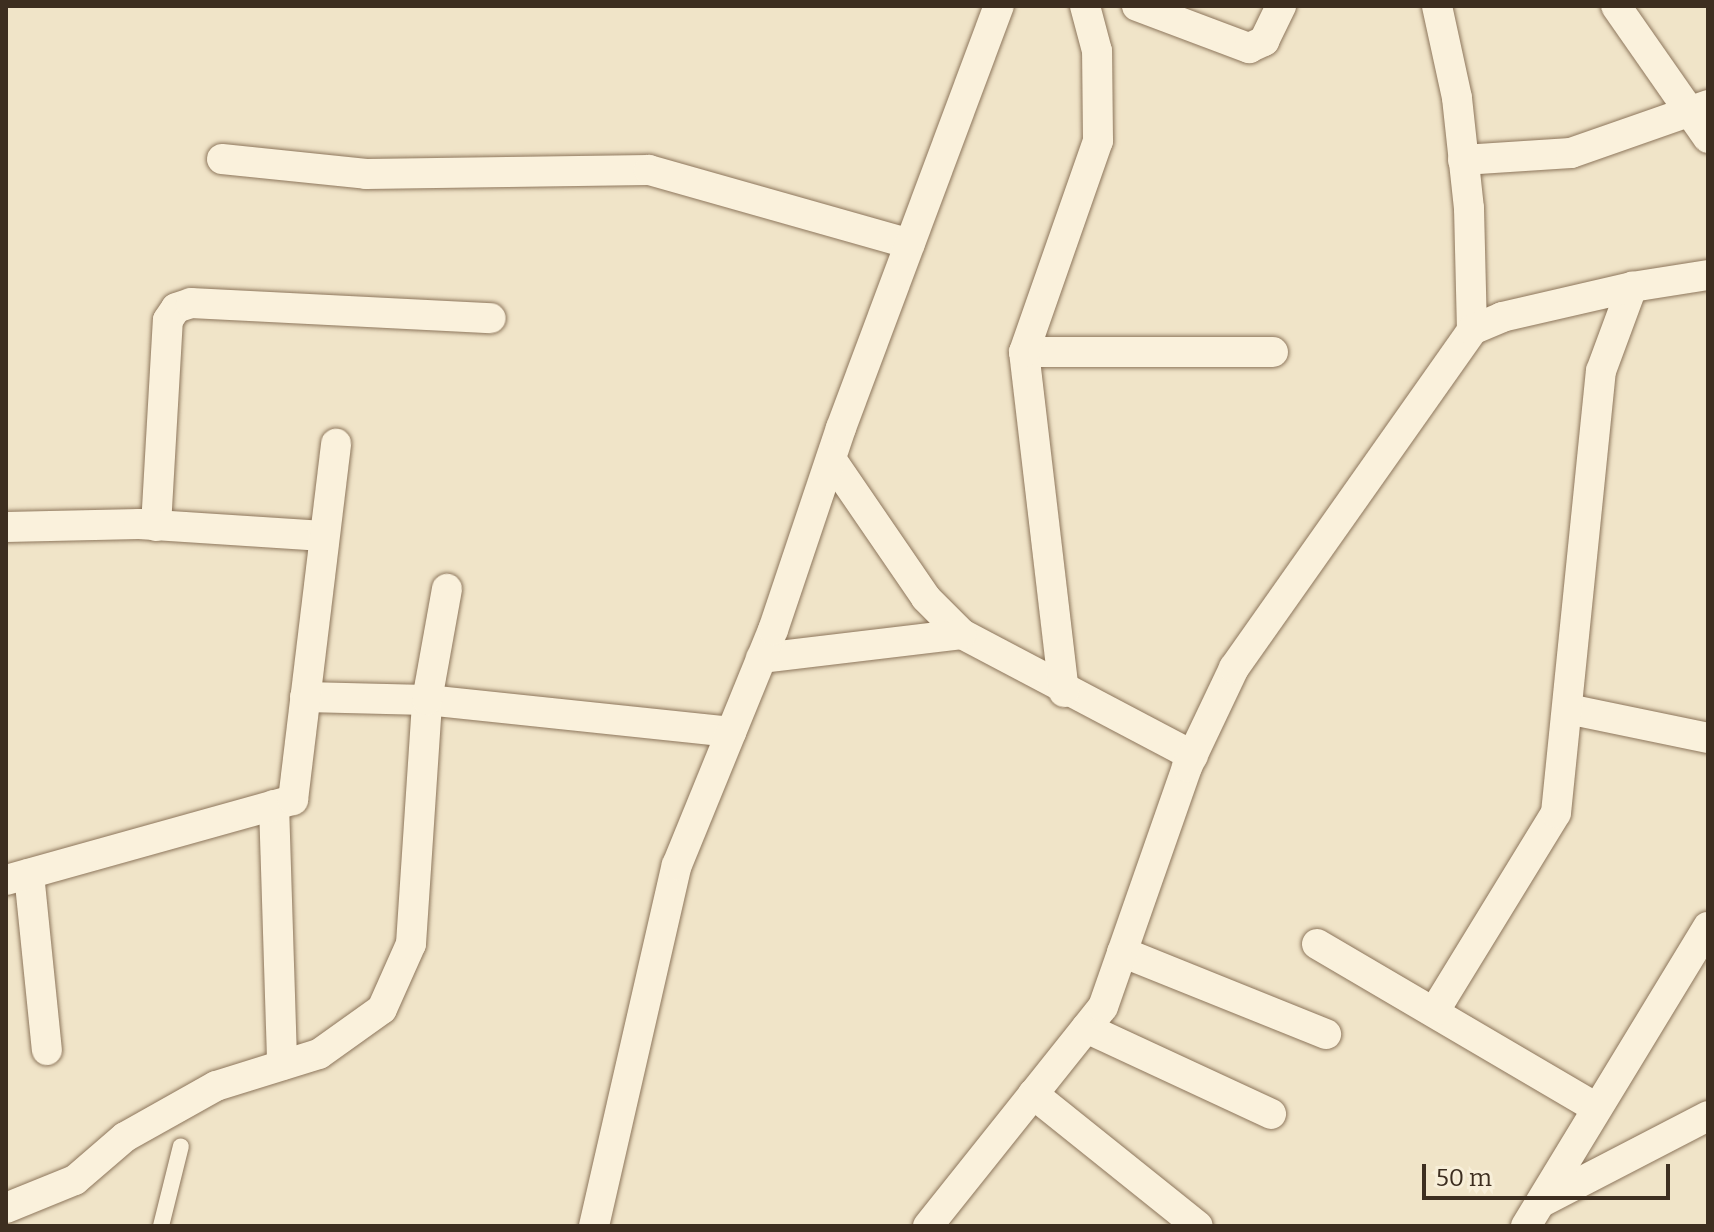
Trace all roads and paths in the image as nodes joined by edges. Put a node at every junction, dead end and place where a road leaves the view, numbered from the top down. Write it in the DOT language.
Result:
graph roads {
  1 [pos="999,6"];
  2 [pos="1085,6"];
  3 [pos="1137,6"];
  4 [pos="1281,6"];
  5 [pos="1437,6"];
  6 [pos="1616,6"];
  7 [pos="1701,107"];
  8 [pos="1708,138"];
  9 [pos="222,159"];
  10 [pos="1463,160"];
  11 [pos="910,244"];
  12 [pos="1708,275"];
  13 [pos="1632,287"];
  14 [pos="491,318"];
  15 [pos="1472,330"];
  16 [pos="1024,352"];
  17 [pos="1273,352"];
  18 [pos="336,444"];
  19 [pos="831,459"];
  20 [pos="156,526"];
  21 [pos="6,527"];
  22 [pos="324,536"];
  23 [pos="447,589"];
  24 [pos="962,634"];
  25 [pos="761,658"];
  26 [pos="1064,692"];
  27 [pos="305,697"];
  28 [pos="427,700"];
  29 [pos="1568,709"];
  30 [pos="731,732"];
  31 [pos="1708,738"];
  32 [pos="1193,756"];
  33 [pos="274,805"];
  34 [pos="18,877"];
  35 [pos="1708,927"];
  36 [pos="1317,944"];
  37 [pos="1122,952"];
  38 [pos="1434,1012"];
  39 [pos="1086,1028"];
  40 [pos="1326,1034"];
  41 [pos="47,1050"];
  42 [pos="282,1065"];
  43 [pos="1033,1094"];
  44 [pos="1597,1108"];
  45 [pos="1271,1114"];
  46 [pos="1708,1116"];
  47 [pos="181,1146"];
  48 [pos="6,1208"];
  49 [pos="1533,1215"];
  50 [pos="161,1226"];
  51 [pos="594,1226"];
  52 [pos="928,1226"];
  53 [pos="1198,1226"];
  1 -- 11 [label="street"];
  2 -- 16 [label="street"];
  3 -- 4 [label="street"];
  5 -- 10 [label="street"];
  6 -- 7 [label="street"];
  7 -- 8 [label="street"];
  7 -- 10 [label="street"];
  9 -- 11 [label="street"];
  10 -- 15 [label="street"];
  11 -- 19 [label="street"];
  12 -- 13 [label="street"];
  13 -- 15 [label="street"];
  13 -- 29 [label="street"];
  14 -- 20 [label="street"];
  15 -- 32 [label="street"];
  16 -- 17 [label="street"];
  16 -- 26 [label="street"];
  18 -- 22 [label="street"];
  19 -- 24 [label="street"];
  19 -- 25 [label="street"];
  20 -- 21 [label="street"];
  20 -- 22 [label="street"];
  22 -- 27 [label="street"];
  23 -- 28 [label="street"];
  24 -- 25 [label="street"];
  24 -- 26 [label="street"];
  25 -- 30 [label="street"];
  26 -- 32 [label="street"];
  27 -- 28 [label="street"];
  27 -- 33 [label="street"];
  28 -- 30 [label="street"];
  28 -- 42 [label="street"];
  29 -- 31 [label="street"];
  29 -- 38 [label="street"];
  30 -- 51 [label="street"];
  32 -- 37 [label="street"];
  33 -- 34 [label="street"];
  33 -- 42 [label="street"];
  34 -- 41 [label="street"];
  35 -- 44 [label="street"];
  36 -- 38 [label="street"];
  37 -- 39 [label="street"];
  37 -- 40 [label="street"];
  38 -- 44 [label="street"];
  39 -- 43 [label="street"];
  39 -- 45 [label="street"];
  42 -- 48 [label="street"];
  43 -- 52 [label="street"];
  43 -- 53 [label="street"];
  44 -- 49 [label="street"];
  46 -- 49 [label="street"];
  47 -- 50 [label="lane"];
}
